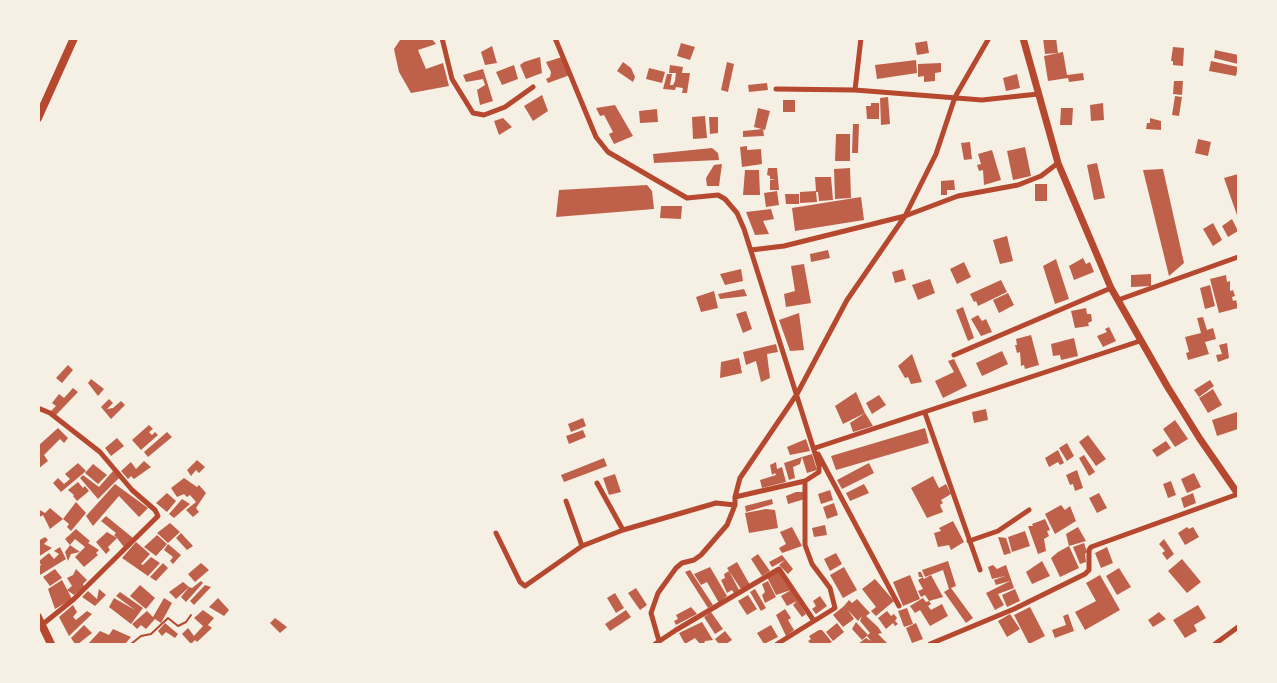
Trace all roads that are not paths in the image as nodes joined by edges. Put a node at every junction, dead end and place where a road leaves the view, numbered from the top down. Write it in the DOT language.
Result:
graph roads {
  1 [pos="74,38"];
  2 [pos="442,38"];
  3 [pos="555,38"];
  4 [pos="861,38"];
  5 [pos="989,38"];
  6 [pos="1023,38"];
  7 [pos="533,87"];
  8 [pos="776,89"];
  9 [pos="855,90"];
  10 [pos="1038,94"];
  11 [pos="955,97"];
  12 [pos="38,118"];
  13 [pos="1058,163"];
  14 [pos="905,216"];
  15 [pos="751,250"];
  16 [pos="1238,257"];
  17 [pos="1111,288"];
  18 [pos="1118,300"];
  19 [pos="1140,341"];
  20 [pos="954,355"];
  21 [pos="797,394"];
  22 [pos="38,408"];
  23 [pos="925,414"];
  24 [pos="815,448"];
  25 [pos="805,481"];
  26 [pos="597,483"];
  27 [pos="1238,494"];
  28 [pos="735,497"];
  29 [pos="566,501"];
  30 [pos="735,505"];
  31 [pos="1029,510"];
  32 [pos="623,530"];
  33 [pos="496,533"];
  34 [pos="969,541"];
  35 [pos="582,546"];
  36 [pos="980,570"];
  37 [pos="899,606"];
  38 [pos="814,621"];
  39 [pos="40,623"];
  40 [pos="1238,627"];
  41 [pos="657,643"];
  42 [pos="930,644"];
  43 [pos="51,645"];
  44 [pos="777,645"];
  45 [pos="1215,645"];
  1 -- 12 [label="main road"];
  2 -- 7 [label="street"];
  3 -- 15 [label="street"];
  4 -- 9 [label="street"];
  5 -- 11 [label="street"];
  6 -- 10 [label="street"];
  8 -- 9 [label="street"];
  9 -- 11 [label="street"];
  10 -- 11 [label="street"];
  10 -- 13 [label="street"];
  11 -- 14 [label="street"];
  13 -- 14 [label="street"];
  13 -- 17 [label="street"];
  14 -- 15 [label="street"];
  14 -- 21 [label="street"];
  15 -- 21 [label="street"];
  16 -- 18 [label="street"];
  17 -- 18 [label="street"];
  17 -- 20 [label="street"];
  18 -- 19 [label="street"];
  19 -- 23 [label="street"];
  19 -- 27 [label="street"];
  21 -- 24 [label="street"];
  21 -- 28 [label="street"];
  22 -- 39 [label="street"];
  23 -- 24 [label="street"];
  23 -- 34 [label="street"];
  24 -- 25 [label="street"];
  24 -- 37 [label="street"];
  25 -- 28 [label="street"];
  25 -- 38 [label="street"];
  26 -- 32 [label="street"];
  27 -- 42 [label="street"];
  28 -- 30 [label="street"];
  29 -- 35 [label="street"];
  30 -- 32 [label="street"];
  30 -- 41 [label="street"];
  31 -- 34 [label="street"];
  32 -- 35 [label="street"];
  33 -- 35 [label="street"];
  34 -- 36 [label="street"];
  38 -- 41 [label="street"];
  38 -- 44 [label="street"];
  39 -- 43 [label="main road"];
  40 -- 45 [label="street"];
}
